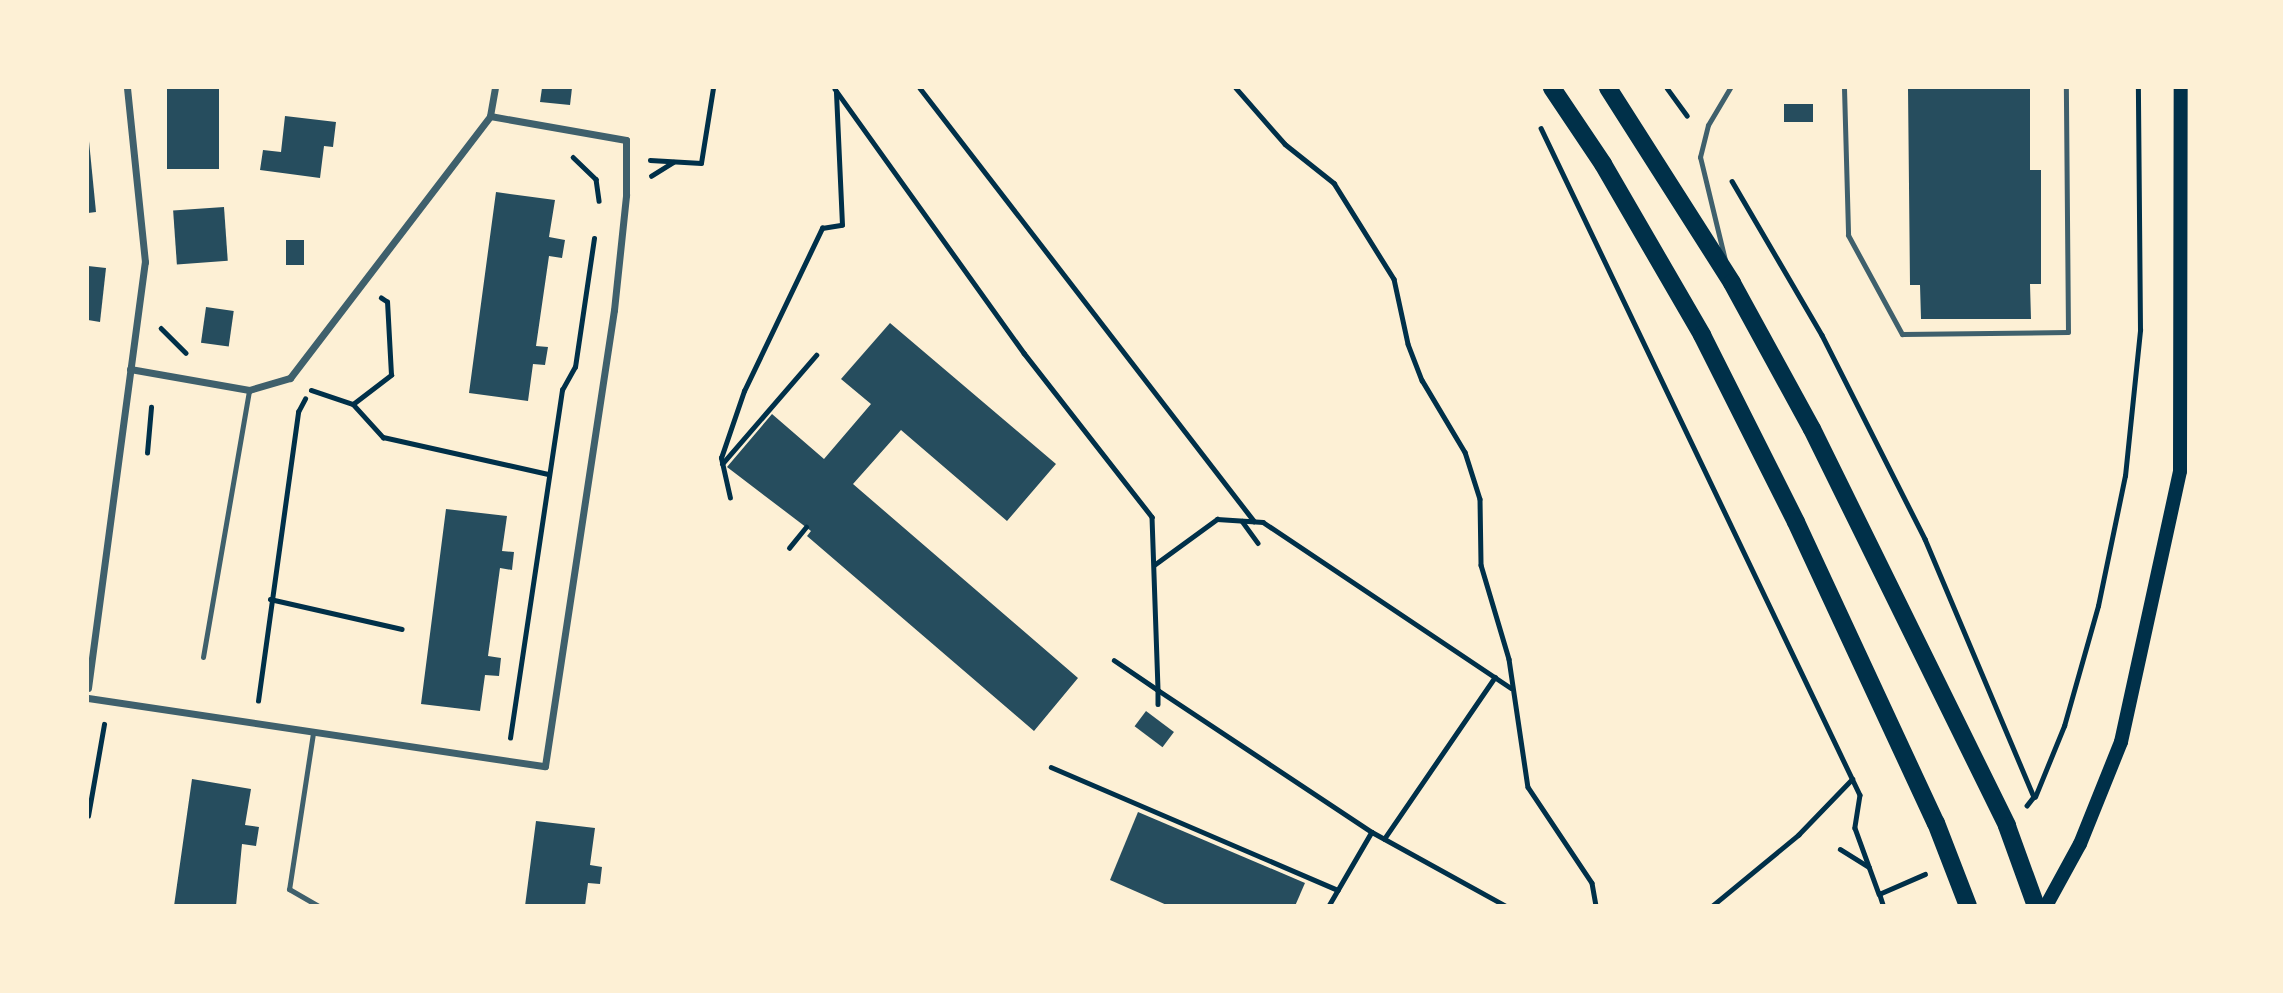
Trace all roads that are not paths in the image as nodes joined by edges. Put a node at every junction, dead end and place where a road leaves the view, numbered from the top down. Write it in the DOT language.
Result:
graph roads {
  1 [pos="127,88"];
  2 [pos="495,88"];
  3 [pos="1552,88"];
  4 [pos="1608,88"];
  5 [pos="1730,88"];
  6 [pos="1844,88"];
  7 [pos="2066,88"];
  8 [pos="2181,88"];
  9 [pos="490,116"];
  10 [pos="1732,284"];
  11 [pos="130,369"];
  12 [pos="249,390"];
  13 [pos="203,657"];
  14 [pos="88,688"];
  15 [pos="88,698"];
  16 [pos="313,733"];
  17 [pos="319,905"];
  18 [pos="1968,905"];
  19 [pos="2036,905"];
  20 [pos="2046,905"];
  1 -- 11 [label="street"];
  2 -- 9 [label="street"];
  3 -- 18 [label="main road"];
  4 -- 10 [label="main road"];
  5 -- 10 [label="lane"];
  6 -- 7 [label="lane"];
  8 -- 20 [label="main road"];
  9 -- 12 [label="street"];
  9 -- 16 [label="street"];
  10 -- 19 [label="main road"];
  11 -- 12 [label="street"];
  11 -- 14 [label="street"];
  12 -- 13 [label="lane"];
  15 -- 16 [label="street"];
  16 -- 17 [label="lane"];
}
